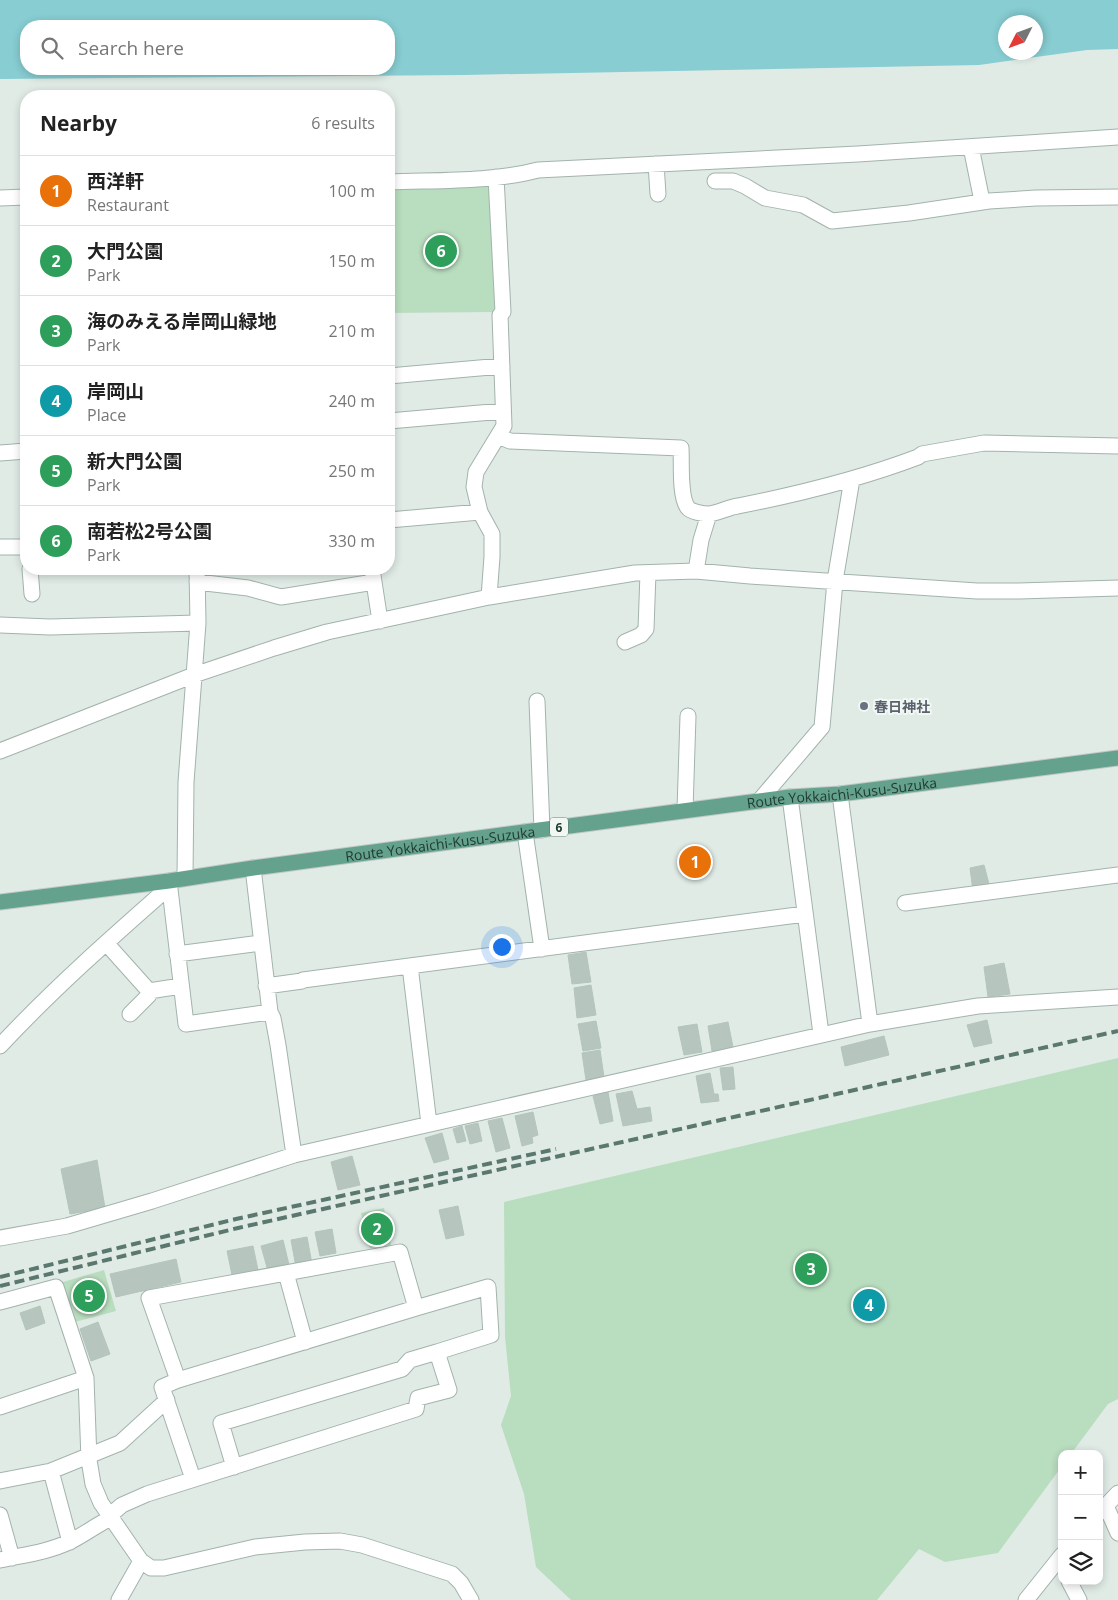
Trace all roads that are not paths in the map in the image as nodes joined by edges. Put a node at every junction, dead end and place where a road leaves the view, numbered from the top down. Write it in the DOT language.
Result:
graph roads {
  1 [pos="1118,137"];
  2 [pos="971,147"];
  3 [pos="714,162"];
  4 [pos="656,164"];
  5 [pos="496,177"];
  6 [pos="395,182"];
  7 [pos="658,194"];
  8 [pos="20,197"];
  9 [pos="1118,197"];
  10 [pos="0,198"];
  11 [pos="982,201"];
  12 [pos="502,366"];
  13 [pos="395,375"];
  14 [pos="503,411"];
  15 [pos="395,420"];
  16 [pos="498,436"];
  17 [pos="1118,446"];
  18 [pos="20,451"];
  19 [pos="0,453"];
  20 [pos="852,479"];
  21 [pos="480,512"];
  22 [pos="709,514"];
  23 [pos="395,519"];
  24 [pos="0,547"];
  25 [pos="20,547"];
  26 [pos="696,571"];
  27 [pos="648,573"];
  28 [pos="30,575"];
  29 [pos="197,575"];
  30 [pos="373,575"];
  31 [pos="835,581"];
  32 [pos="1118,588"];
  33 [pos="32,594"];
  34 [pos="489,597"];
  35 [pos="380,621"];
  36 [pos="198,623"];
  37 [pos="0,625"];
  38 [pos="625,642"];
  39 [pos="194,675"];
  40 [pos="536,701"];
  41 [pos="688,716"];
  42 [pos="0,752"];
  43 [pos="1118,758"];
  44 [pos="840,794"];
  45 [pos="790,797"];
  46 [pos="759,801"];
  47 [pos="685,810"];
  48 [pos="542,830"];
  49 [pos="525,832"];
  50 [pos="253,868"];
  51 [pos="1118,875"];
  52 [pos="185,877"];
  53 [pos="169,884"];
  54 [pos="0,902"];
  55 [pos="906,903"];
  56 [pos="805,914"];
  57 [pos="106,943"];
  58 [pos="261,943"];
  59 [pos="542,949"];
  60 [pos="177,954"];
  61 [pos="410,966"];
  62 [pos="181,986"];
  63 [pos="266,986"];
  64 [pos="149,991"];
  65 [pos="1118,997"];
  66 [pos="270,1012"];
  67 [pos="130,1014"];
  68 [pos="870,1024"];
  69 [pos="820,1034"];
  70 [pos="0,1046"];
  71 [pos="429,1124"];
  72 [pos="294,1155"];
  73 [pos="0,1238"];
  74 [pos="286,1273"];
  75 [pos="0,1302"];
  76 [pos="416,1308"];
  77 [pos="305,1342"];
  78 [pos="437,1352"];
  79 [pos="86,1378"];
  80 [pos="178,1380"];
  81 [pos="167,1400"];
  82 [pos="0,1407"];
  83 [pos="89,1456"];
  84 [pos="234,1467"];
  85 [pos="51,1471"];
  86 [pos="193,1479"];
  87 [pos="0,1481"];
  88 [pos="1118,1492"];
  89 [pos="1103,1509"];
  90 [pos="1103,1511"];
  91 [pos="0,1515"];
  92 [pos="110,1517"];
  93 [pos="1118,1533"];
  94 [pos="70,1542"];
  95 [pos="6,1559"];
  96 [pos="141,1561"];
  97 [pos="1058,1563"];
  98 [pos="1071,1585"];
  99 [pos="119,1600"];
  100 [pos="471,1600"];
  101 [pos="1026,1600"];
  102 [pos="1079,1600"];
  1 -- 2 [label="street"];
  2 -- 3 [label="street"];
  2 -- 11 [label="street"];
  3 -- 4 [label="street"];
  3 -- 11 [label="street"];
  4 -- 5 [label="street"];
  4 -- 7 [label="street"];
  5 -- 6 [label="street"];
  5 -- 12 [label="street"];
  8 -- 10 [label="street"];
  9 -- 11 [label="street"];
  12 -- 13 [label="street"];
  12 -- 14 [label="street"];
  14 -- 15 [label="street"];
  14 -- 16 [label="street"];
  16 -- 21 [label="street"];
  16 -- 22 [label="street"];
  17 -- 20 [label="street"];
  18 -- 19 [label="street"];
  20 -- 22 [label="street"];
  20 -- 31 [label="street"];
  21 -- 23 [label="street"];
  21 -- 34 [label="street"];
  22 -- 26 [label="street"];
  24 -- 25 [label="street"];
  26 -- 27 [label="street"];
  26 -- 31 [label="street"];
  27 -- 34 [label="street"];
  27 -- 38 [label="street"];
  28 -- 33 [label="street"];
  29 -- 30 [label="street"];
  29 -- 36 [label="street"];
  30 -- 35 [label="street"];
  31 -- 32 [label="street"];
  31 -- 46 [label="street"];
  34 -- 35 [label="street"];
  35 -- 39 [label="street"];
  36 -- 37 [label="street"];
  36 -- 39 [label="street"];
  39 -- 42 [label="street"];
  39 -- 52 [label="street"];
  40 -- 48 [label="street"];
  41 -- 47 [label="street"];
  43 -- 44 [label="main road, Route Yokkaichi-Kusu-Suzuka / 6"];
  44 -- 45 [label="main road, Route Yokkaichi-Kusu-Suzuka / 6"];
  44 -- 68 [label="street"];
  45 -- 46 [label="main road, Route Yokkaichi-Kusu-Suzuka / 6"];
  45 -- 56 [label="street"];
  46 -- 47 [label="main road, Route Yokkaichi-Kusu-Suzuka / 6"];
  47 -- 48 [label="main road, Route Yokkaichi-Kusu-Suzuka / 6"];
  48 -- 49 [label="main road, Route Yokkaichi-Kusu-Suzuka / 6"];
  49 -- 50 [label="main road, Route Yokkaichi-Kusu-Suzuka / 6"];
  49 -- 59 [label="street"];
  50 -- 52 [label="main road, Route Yokkaichi-Kusu-Suzuka / 6"];
  50 -- 58 [label="street"];
  51 -- 55 [label="street"];
  52 -- 53 [label="main road, Route Yokkaichi-Kusu-Suzuka / 6"];
  53 -- 54 [label="main road, Route Yokkaichi-Kusu-Suzuka / 6"];
  53 -- 57 [label="street"];
  53 -- 60 [label="street"];
  56 -- 59 [label="street"];
  56 -- 69 [label="street"];
  57 -- 64 [label="street"];
  57 -- 70 [label="street"];
  58 -- 60 [label="street"];
  58 -- 63 [label="street"];
  59 -- 61 [label="street"];
  60 -- 62 [label="street"];
  61 -- 63 [label="street"];
  61 -- 71 [label="street"];
  62 -- 64 [label="street"];
  62 -- 66 [label="street"];
  63 -- 66 [label="street"];
  64 -- 67 [label="street"];
  65 -- 68 [label="street"];
  66 -- 72 [label="street"];
  68 -- 69 [label="street"];
  69 -- 71 [label="street"];
  71 -- 72 [label="street"];
  72 -- 73 [label="street"];
  74 -- 76 [label="street"];
  74 -- 77 [label="street"];
  74 -- 80 [label="street"];
  75 -- 79 [label="street"];
  76 -- 77 [label="street"];
  76 -- 78 [label="street"];
  77 -- 80 [label="street"];
  78 -- 84 [label="street"];
  78 -- 84 [label="street"];
  79 -- 82 [label="street"];
  79 -- 83 [label="street"];
  80 -- 81 [label="street"];
  81 -- 83 [label="street"];
  81 -- 86 [label="street"];
  83 -- 85 [label="street"];
  83 -- 92 [label="street"];
  84 -- 86 [label="street"];
  85 -- 87 [label="street"];
  85 -- 94 [label="street"];
  86 -- 92 [label="street"];
  88 -- 89 [label="street"];
  90 -- 93 [label="street"];
  91 -- 95 [label="street"];
  92 -- 94 [label="street"];
  92 -- 96 [label="street"];
  94 -- 95 [label="street"];
  96 -- 99 [label="street"];
  96 -- 100 [label="street"];
  97 -- 101 [label="street"];
  98 -- 102 [label="street"];
}
